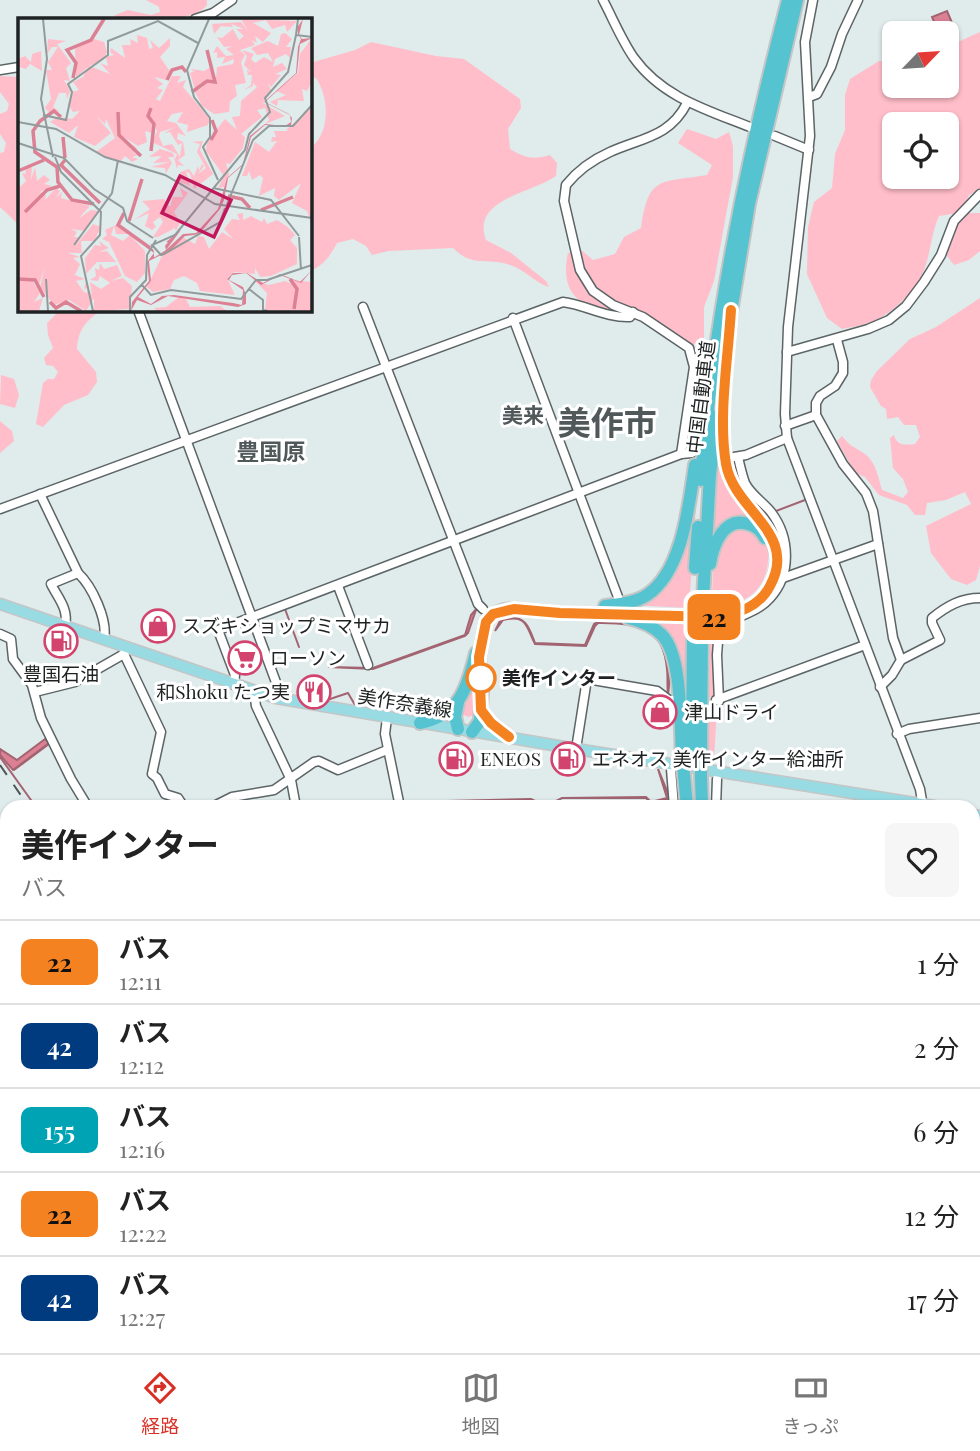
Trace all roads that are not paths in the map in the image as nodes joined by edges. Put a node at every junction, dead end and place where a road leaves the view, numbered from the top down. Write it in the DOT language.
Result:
graph roads {
  1 [pos="232,0"];
  2 [pos="603,0"];
  3 [pos="788,0"];
  4 [pos="797,0"];
  5 [pos="813,0"];
  6 [pos="858,0"];
  7 [pos="198,18"];
  8 [pos="18,67"];
  9 [pos="0,70"];
  10 [pos="809,97"];
  11 [pos="687,103"];
  12 [pos="750,127"];
  13 [pos="775,136"];
  14 [pos="809,150"];
  15 [pos="980,194"];
  16 [pos="363,307"];
  17 [pos="731,310"];
  18 [pos="139,312"];
  19 [pos="633,312"];
  20 [pos="513,318"];
  21 [pos="837,340"];
  22 [pos="787,352"];
  23 [pos="386,366"];
  24 [pos="713,372"];
  25 [pos="816,415"];
  26 [pos="785,426"];
  27 [pos="787,438"];
  28 [pos="185,441"];
  29 [pos="692,453"];
  30 [pos="681,454"];
  31 [pos="40,494"];
  32 [pos="579,495"];
  33 [pos="0,509"];
  34 [pos="454,542"];
  35 [pos="878,544"];
  36 [pos="832,561"];
  37 [pos="78,573"];
  38 [pos="783,578"];
  39 [pos="338,586"];
  40 [pos="700,596"];
  41 [pos="618,597"];
  42 [pos="980,597"];
  43 [pos="0,604"];
  44 [pos="605,606"];
  45 [pos="482,609"];
  46 [pos="619,615"];
  47 [pos="251,617"];
  48 [pos="65,625"];
  49 [pos="0,634"];
  50 [pos="104,639"];
  51 [pos="865,645"];
  52 [pos="125,651"];
  53 [pos="901,660"];
  54 [pos="368,665"];
  55 [pos="234,685"];
  56 [pos="880,687"];
  57 [pos="35,692"];
  58 [pos="254,692"];
  59 [pos="276,698"];
  60 [pos="676,700"];
  61 [pos="458,702"];
  62 [pos="481,710"];
  63 [pos="387,718"];
  64 [pos="980,718"];
  65 [pos="420,723"];
  66 [pos="458,729"];
  67 [pos="472,732"];
  68 [pos="897,734"];
  69 [pos="509,737"];
  70 [pos="576,749"];
  71 [pos="387,750"];
  72 [pos="692,759"];
  73 [pos="671,769"];
  74 [pos="693,776"];
  75 [pos="717,779"];
  76 [pos="291,780"];
  77 [pos="84,800"];
  78 [pos="179,800"];
  79 [pos="226,800"];
  80 [pos="295,800"];
  81 [pos="398,800"];
  82 [pos="673,800"];
  83 [pos="688,800"];
  84 [pos="694,800"];
  85 [pos="700,800"];
  86 [pos="716,800"];
  87 [pos="892,800"];
  88 [pos="921,800"];
  1 -- 7 [label="street"];
  2 -- 11 [label="street"];
  3 -- 24 [label="highway, 中国自動車道"];
  4 -- 17 [label="highway, 中国自動車道"];
  5 -- 10 [label="street"];
  6 -- 10 [label="street"];
  8 -- 9 [label="street"];
  10 -- 14 [label="street"];
  11 -- 12 [label="street"];
  11 -- 19 [label="street"];
  13 -- 14 [label="street"];
  14 -- 22 [label="street"];
  15 -- 21 [label="street"];
  16 -- 23 [label="street"];
  17 -- 40 [label="highway, 中国自動車道"];
  17 -- 46 [label="highway"];
  18 -- 28 [label="street"];
  19 -- 20 [label="street"];
  19 -- 30 [label="street"];
  20 -- 23 [label="street"];
  20 -- 32 [label="street"];
  21 -- 22 [label="street"];
  21 -- 25 [label="street"];
  22 -- 26 [label="street"];
  23 -- 28 [label="street"];
  23 -- 34 [label="street"];
  24 -- 40 [label="highway, 中国自動車道"];
  24 -- 44 [label="highway"];
  25 -- 26 [label="street"];
  25 -- 35 [label="street"];
  26 -- 27 [label="street"];
  27 -- 36 [label="street"];
  27 -- 38 [label="street"];
  28 -- 31 [label="street"];
  28 -- 47 [label="street"];
  29 -- 30 [label="street"];
  30 -- 32 [label="street"];
  31 -- 33 [label="street"];
  31 -- 37 [label="street"];
  32 -- 34 [label="street"];
  32 -- 41 [label="street"];
  34 -- 39 [label="street"];
  34 -- 45 [label="street"];
  35 -- 36 [label="street"];
  35 -- 53 [label="street"];
  36 -- 38 [label="street"];
  36 -- 51 [label="street"];
  37 -- 48 [label="street"];
  37 -- 50 [label="street"];
  38 -- 51 [label="street"];
  39 -- 47 [label="street"];
  39 -- 54 [label="street"];
  40 -- 44 [label="highway"];
  40 -- 72 [label="highway, 中国自動車道, bridge"];
  42 -- 53 [label="street"];
  43 -- 48 [label="main road, 美作奈義線"];
  44 -- 61 [label="highway"];
  46 -- 62 [label="highway"];
  46 -- 72 [label="highway"];
  47 -- 55 [label="street"];
  47 -- 59 [label="street"];
  48 -- 50 [label="main road, 美作奈義線"];
  49 -- 57 [label="street"];
  50 -- 52 [label="main road, 美作奈義線"];
  51 -- 56 [label="street"];
  52 -- 55 [label="main road, 美作奈義線"];
  52 -- 57 [label="street"];
  52 -- 78 [label="street"];
  53 -- 56 [label="street"];
  55 -- 58 [label="main road, 美作奈義線"];
  56 -- 68 [label="street"];
  57 -- 77 [label="street"];
  58 -- 59 [label="main road, 美作奈義線"];
  58 -- 76 [label="street"];
  59 -- 63 [label="main road, 美作奈義線"];
  60 -- 70 [label="street"];
  61 -- 65 [label="highway"];
  61 -- 66 [label="highway"];
  62 -- 67 [label="highway"];
  62 -- 69 [label="highway"];
  63 -- 65 [label="main road, 美作奈義線"];
  63 -- 71 [label="street"];
  64 -- 68 [label="street"];
  65 -- 66 [label="main road, 美作奈義線"];
  66 -- 67 [label="main road, 美作奈義線"];
  67 -- 69 [label="main road, 美作奈義線"];
  68 -- 88 [label="street"];
  69 -- 70 [label="main road, 美作奈義線"];
  70 -- 87 [label="main road, 美作奈義線"];
  71 -- 76 [label="street"];
  71 -- 81 [label="street"];
  72 -- 74 [label="highway, 中国自動車道, bridge"];
  72 -- 74 [label="highway, bridge"];
  73 -- 82 [label="street"];
  74 -- 83 [label="highway"];
  74 -- 84 [label="highway, 中国自動車道"];
  74 -- 85 [label="highway, 中国自動車道"];
  75 -- 86 [label="street"];
  76 -- 79 [label="street"];
  76 -- 80 [label="street"];
}
